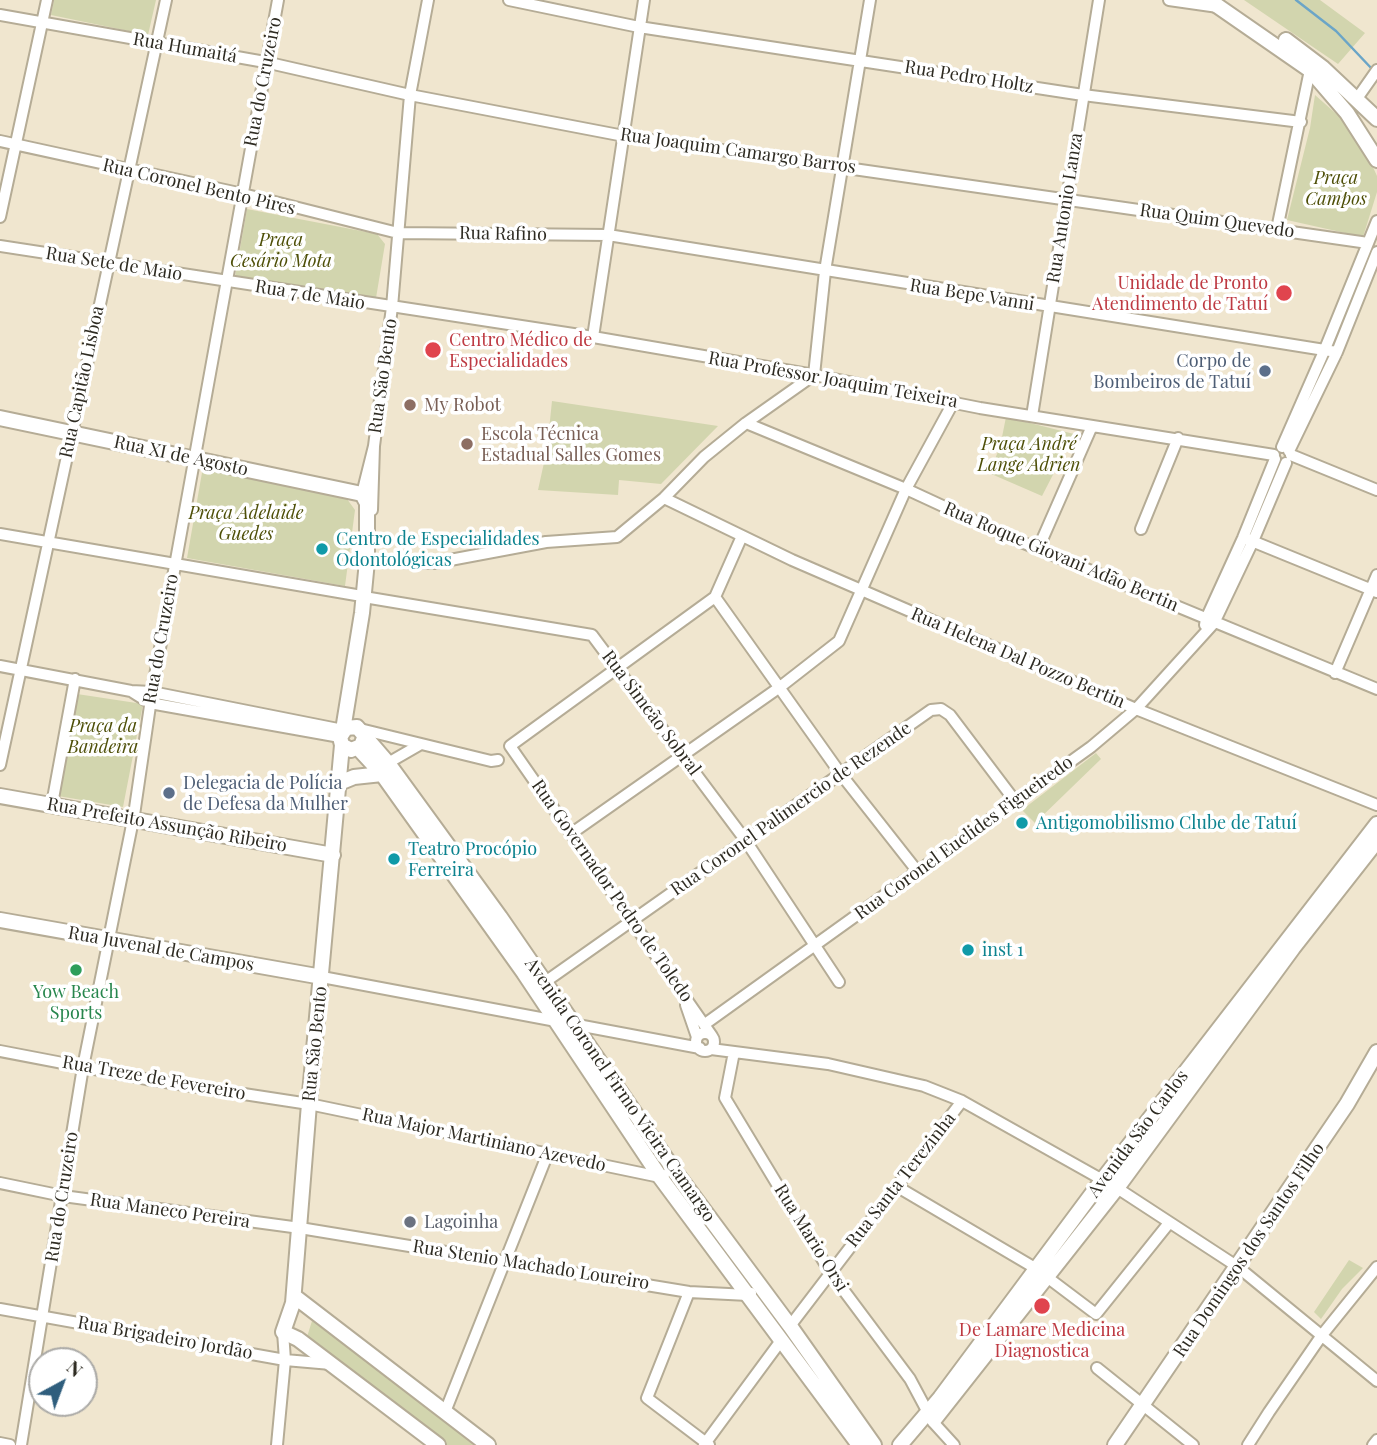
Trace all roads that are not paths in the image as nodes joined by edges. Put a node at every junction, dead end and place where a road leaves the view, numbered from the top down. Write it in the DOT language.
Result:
graph roads {
  1 [pos="47,0"];
  2 [pos="166,0"];
  3 [pos="278,0"];
  4 [pos="428,0"];
  5 [pos="509,0"];
  6 [pos="644,0"];
  7 [pos="870,0"];
  8 [pos="1099,0"];
  9 [pos="1169,0"];
  10 [pos="1218,2"];
  11 [pos="546,4"];
  12 [pos="0,15"];
  13 [pos="42,23"];
  14 [pos="639,27"];
  15 [pos="158,43"];
  16 [pos="861,60"];
  17 [pos="265,62"];
  18 [pos="1310,70"];
  19 [pos="1377,70"];
  20 [pos="410,95"];
  21 [pos="1083,95"];
  22 [pos="1356,100"];
  23 [pos="1377,120"];
  24 [pos="1301,122"];
  25 [pos="1355,125"];
  26 [pos="624,136"];
  27 [pos="0,141"];
  28 [pos="16,145"];
  29 [pos="1377,160"];
  30 [pos="842,166"];
  31 [pos="128,170"];
  32 [pos="243,194"];
  33 [pos="1067,201"];
  34 [pos="0,217"];
  35 [pos="1377,221"];
  36 [pos="1277,229"];
  37 [pos="398,233"];
  38 [pos="608,235"];
  39 [pos="1368,243"];
  40 [pos="0,246"];
  41 [pos="1377,252"];
  42 [pos="108,261"];
  43 [pos="825,271"];
  44 [pos="228,282"];
  45 [pos="392,307"];
  46 [pos="1049,307"];
  47 [pos="593,337"];
  48 [pos="1331,351"];
  49 [pos="814,375"];
  50 [pos="954,401"];
  51 [pos="1031,416"];
  52 [pos="0,418"];
  53 [pos="746,422"];
  54 [pos="1092,426"];
  55 [pos="72,433"];
  56 [pos="1178,438"];
  57 [pos="374,446"];
  58 [pos="1283,455"];
  59 [pos="194,459"];
  60 [pos="906,489"];
  61 [pos="1377,490"];
  62 [pos="362,494"];
  63 [pos="664,498"];
  64 [pos="1141,529"];
  65 [pos="0,534"];
  66 [pos="741,536"];
  67 [pos="1248,540"];
  68 [pos="48,542"];
  69 [pos="1038,549"];
  70 [pos="367,561"];
  71 [pos="175,565"];
  72 [pos="1377,575"];
  73 [pos="861,590"];
  74 [pos="1374,590"];
  75 [pos="360,596"];
  76 [pos="715,597"];
  77 [pos="1210,621"];
  78 [pos="0,666"];
  79 [pos="616,668"];
  80 [pos="21,670"];
  81 [pos="1335,673"];
  82 [pos="75,679"];
  83 [pos="780,687"];
  84 [pos="1377,689"];
  85 [pos="151,697"];
  86 [pos="1136,709"];
  87 [pos="352,738"];
  88 [pos="421,744"];
  89 [pos="683,755"];
  90 [pos="498,760"];
  91 [pos="0,765"];
  92 [pos="385,768"];
  93 [pos="840,774"];
  94 [pos="337,784"];
  95 [pos="0,796"];
  96 [pos="1015,801"];
  97 [pos="52,804"];
  98 [pos="1377,805"];
  99 [pos="133,819"];
  100 [pos="1377,824"];
  101 [pos="572,833"];
  102 [pos="746,841"];
  103 [pos="1377,841"];
  104 [pos="333,855"];
  105 [pos="918,872"];
  106 [pos="0,920"];
  107 [pos="632,920"];
  108 [pos="109,940"];
  109 [pos="815,944"];
  110 [pos="322,977"];
  111 [pos="545,982"];
  112 [pos="839,982"];
  113 [pos="682,992"];
  114 [pos="558,1022"];
  115 [pos="705,1024"];
  116 [pos="575,1025"];
  117 [pos="702,1045"];
  118 [pos="0,1051"];
  119 [pos="734,1052"];
  120 [pos="1377,1052"];
  121 [pos="83,1067"];
  122 [pos="962,1101"];
  123 [pos="309,1104"];
  124 [pos="548,1153"];
  125 [pos="674,1170"];
  126 [pos="660,1177"];
  127 [pos="1102,1179"];
  128 [pos="0,1183"];
  129 [pos="895,1186"];
  130 [pos="1118,1188"];
  131 [pos="63,1196"];
  132 [pos="1169,1223"];
  133 [pos="300,1228"];
  134 [pos="507,1261"];
  135 [pos="1238,1267"];
  136 [pos="1377,1267"];
  137 [pos="830,1272"];
  138 [pos="1042,1272"];
  139 [pos="753,1290"];
  140 [pos="689,1292"];
  141 [pos="294,1300"];
  142 [pos="0,1309"];
  143 [pos="42,1315"];
  144 [pos="790,1326"];
  145 [pos="283,1332"];
  146 [pos="1322,1335"];
  147 [pos="298,1339"];
  148 [pos="780,1342"];
  149 [pos="285,1360"];
  150 [pos="331,1364"];
  151 [pos="1097,1368"];
  152 [pos="1377,1381"];
  153 [pos="1143,1405"];
  154 [pos="445,1412"];
  155 [pos="930,1417"];
  156 [pos="1377,1440"];
  157 [pos="0,1443"];
  158 [pos="706,1444"];
  159 [pos="10,1445"];
  160 [pos="21,1445"];
  161 [pos="277,1445"];
  162 [pos="438,1445"];
  163 [pos="488,1445"];
  164 [pos="859,1445"];
  165 [pos="874,1445"];
  166 [pos="900,1445"];
  167 [pos="912,1445"];
  168 [pos="954,1445"];
  169 [pos="1115,1445"];
  170 [pos="1193,1445"];
  171 [pos="1248,1445"];
  172 [pos="1373,1445"];
  1 -- 13 [label="street"];
  2 -- 15 [label="street, Rua Capitão Lisboa"];
  3 -- 17 [label="street, Rua do Cruzeiro"];
  4 -- 20 [label="street, Rua São Bento"];
  5 -- 11 [label="street, Rua Pedro Holtz"];
  6 -- 14 [label="street"];
  7 -- 16 [label="street"];
  8 -- 21 [label="street, Rua Antonio Lanza"];
  9 -- 10 [label="street"];
  10 -- 18 [label="main road"];
  10 -- 22 [label="main road"];
  11 -- 14 [label="street, Rua Pedro Holtz"];
  12 -- 13 [label="street, Rua Humaitá"];
  13 -- 15 [label="street, Rua Humaitá"];
  13 -- 28 [label="street"];
  14 -- 16 [label="street, Rua Pedro Holtz"];
  14 -- 26 [label="street"];
  15 -- 17 [label="street, Rua Humaitá"];
  15 -- 31 [label="street, Rua Capitão Lisboa"];
  16 -- 21 [label="street, Rua Pedro Holtz"];
  16 -- 30 [label="street"];
  17 -- 20 [label="street, Rua Humaitá"];
  17 -- 32 [label="street, Rua do Cruzeiro"];
  18 -- 24 [label="street"];
  18 -- 25 [label="main road"];
  19 -- 22 [label="street"];
  20 -- 26 [label="street, Rua Joaquim Camargo Barros"];
  20 -- 37 [label="street, Rua São Bento"];
  21 -- 24 [label="street, Rua Pedro Holtz"];
  21 -- 33 [label="street, Rua Antonio Lanza"];
  22 -- 23 [label="main road"];
  22 -- 25 [label="main road"];
  24 -- 36 [label="street"];
  25 -- 29 [label="main road"];
  26 -- 30 [label="street, Rua Joaquim Camargo Barros"];
  26 -- 38 [label="street"];
  27 -- 28 [label="street, Rua Coronel Bento Pires"];
  28 -- 31 [label="street, Rua Coronel Bento Pires"];
  28 -- 34 [label="street"];
  30 -- 33 [label="street, Rua Joaquim Camargo Barros"];
  30 -- 43 [label="street"];
  31 -- 32 [label="street, Rua Coronel Bento Pires"];
  31 -- 42 [label="street, Rua Capitão Lisboa"];
  32 -- 37 [label="street, Rua Coronel Bento Pires"];
  32 -- 44 [label="street, Rua do Cruzeiro"];
  33 -- 36 [label="street, Rua Quim Quevedo"];
  33 -- 46 [label="street, Rua Antonio Lanza"];
  35 -- 39 [label="street"];
  36 -- 39 [label="street, Rua Quim Quevedo"];
  37 -- 38 [label="street, Rua Rafino"];
  37 -- 45 [label="street, Rua São Bento"];
  38 -- 43 [label="street, Rua Bepe Vanni"];
  38 -- 47 [label="street"];
  39 -- 48 [label="street"];
  40 -- 42 [label="street, Rua Sete de Maio"];
  41 -- 48 [label="street"];
  42 -- 44 [label="street, Rua Sete de Maio"];
  42 -- 55 [label="street, Rua Capitão Lisboa"];
  43 -- 46 [label="street, Rua Bepe Vanni"];
  43 -- 49 [label="street"];
  44 -- 45 [label="street, Rua 7 de Maio"];
  44 -- 59 [label="street, Rua do Cruzeiro"];
  45 -- 47 [label="street, Rua Professor Joaquim Teixeira"];
  45 -- 57 [label="street, Rua São Bento"];
  46 -- 48 [label="street, Rua Bepe Vanni"];
  46 -- 51 [label="street, Rua Antonio Lanza"];
  47 -- 49 [label="street, Rua Professor Joaquim Teixeira"];
  48 -- 58 [label="street"];
  49 -- 50 [label="street, Rua Professor Joaquim Teixeira"];
  49 -- 53 [label="street"];
  50 -- 51 [label="street, Rua Professor Joaquim Teixeira"];
  50 -- 60 [label="street"];
  51 -- 54 [label="street, Rua Professor Joaquim Teixeira"];
  52 -- 55 [label="main road, Rua XI de Agosto"];
  53 -- 60 [label="street, Rua Roque Giovani Adão Bertin"];
  53 -- 63 [label="street"];
  54 -- 56 [label="street, Rua Professor Joaquim Teixeira"];
  54 -- 69 [label="street"];
  55 -- 59 [label="main road, Rua XI de Agosto"];
  55 -- 68 [label="street, Rua Capitão Lisboa"];
  56 -- 58 [label="street, Rua Professor Joaquim Teixeira"];
  56 -- 64 [label="street"];
  57 -- 62 [label="street, Rua São Bento"];
  57 -- 70 [label="street, Rua São Bento"];
  58 -- 61 [label="street, Rua Professor Joaquim Teixeira"];
  58 -- 67 [label="street"];
  59 -- 62 [label="main road, Rua XI de Agosto"];
  59 -- 71 [label="street, Rua do Cruzeiro"];
  60 -- 69 [label="street, Rua Roque Giovani Adão Bertin"];
  60 -- 73 [label="street"];
  62 -- 70 [label="main road"];
  62 -- 75 [label="main road, Rua São Bento"];
  63 -- 66 [label="street, Rua Helena Dal Pozzo Bertin"];
  63 -- 70 [label="street"];
  65 -- 68 [label="street"];
  66 -- 73 [label="street, Rua Helena Dal Pozzo Bertin"];
  66 -- 76 [label="street"];
  67 -- 74 [label="street"];
  67 -- 77 [label="street"];
  68 -- 71 [label="street"];
  68 -- 80 [label="street, Rua Capitão Lisboa"];
  69 -- 77 [label="street, Rua Roque Giovani Adão Bertin"];
  70 -- 75 [label="main road, Rua São Bento"];
  71 -- 75 [label="street"];
  71 -- 85 [label="street, Rua do Cruzeiro"];
  72 -- 74 [label="street"];
  73 -- 83 [label="street"];
  73 -- 86 [label="street, Rua Helena Dal Pozzo Bertin"];
  74 -- 81 [label="street"];
  75 -- 79 [label="street, Rua Simeão Sobral"];
  75 -- 87 [label="main road, Rua São Bento"];
  76 -- 79 [label="street"];
  76 -- 83 [label="street"];
  77 -- 81 [label="street, Rua Roque Giovani Adão Bertin"];
  77 -- 86 [label="street, Rua Coronel Euclides Figueiredo"];
  78 -- 80 [label="street"];
  79 -- 89 [label="street, Rua Simeão Sobral"];
  79 -- 101 [label="street, Rua Governador Pedro de Toledo"];
  80 -- 82 [label="street"];
  80 -- 91 [label="street, Rua Capitão Lisboa"];
  81 -- 84 [label="street, Rua Roque Giovani Adão Bertin"];
  82 -- 85 [label="street"];
  82 -- 97 [label="street"];
  83 -- 89 [label="street"];
  83 -- 93 [label="street"];
  85 -- 87 [label="street"];
  85 -- 99 [label="street, Rua do Cruzeiro"];
  86 -- 96 [label="street, Rua Coronel Euclides Figueiredo"];
  86 -- 98 [label="street, Rua Helena Dal Pozzo Bertin"];
  87 -- 88 [label="street"];
  87 -- 92 [label="main road, Avenida Coronel Firmo Vieira Camargo"];
  87 -- 94 [label="main road, Rua São Bento"];
  88 -- 90 [label="street"];
  88 -- 92 [label="street"];
  89 -- 101 [label="street"];
  89 -- 102 [label="street, Rua Simeão Sobral"];
  92 -- 94 [label="main road"];
  92 -- 111 [label="main road, Avenida Coronel Firmo Vieira Camargo"];
  92 -- 114 [label="main road, Avenida Coronel Firmo Vieira Camargo"];
  93 -- 96 [label="street, Rua Coronel Palimercio de Rezende"];
  93 -- 102 [label="street, Rua Coronel Palimercio de Rezende"];
  93 -- 105 [label="street"];
  94 -- 104 [label="main road, Rua São Bento"];
  95 -- 97 [label="main road, Rua Prefeito Assunção Ribeiro"];
  96 -- 105 [label="street, Rua Coronel Euclides Figueiredo"];
  97 -- 99 [label="main road, Rua Prefeito Assunção Ribeiro"];
  99 -- 104 [label="main road, Rua Prefeito Assunção Ribeiro"];
  99 -- 108 [label="street, Rua do Cruzeiro"];
  100 -- 127 [label="main road, Avenida São Carlos"];
  101 -- 107 [label="street, Rua Governador Pedro de Toledo"];
  102 -- 107 [label="street, Rua Coronel Palimercio de Rezende"];
  102 -- 109 [label="street, Rua Simeão Sobral"];
  103 -- 130 [label="main road, Avenida São Carlos"];
  104 -- 110 [label="main road, Rua São Bento"];
  105 -- 109 [label="street, Rua Coronel Euclides Figueiredo"];
  106 -- 108 [label="main road, Rua Juvenal de Campos"];
  107 -- 111 [label="street, Rua Coronel Palimercio de Rezende"];
  107 -- 113 [label="street, Rua Governador Pedro de Toledo"];
  108 -- 110 [label="main road, Rua Juvenal de Campos"];
  108 -- 121 [label="street, Rua do Cruzeiro"];
  109 -- 112 [label="street, Rua Simeão Sobral"];
  109 -- 115 [label="street, Rua Coronel Euclides Figueiredo"];
  110 -- 114 [label="street"];
  110 -- 123 [label="main road, Rua São Bento"];
  111 -- 116 [label="main road, Avenida Coronel Firmo Vieira Camargo"];
  113 -- 115 [label="street, Rua Governador Pedro de Toledo"];
  113 -- 117 [label="street"];
  114 -- 116 [label="street"];
  114 -- 126 [label="main road, Avenida Coronel Firmo Vieira Camargo"];
  115 -- 117 [label="street, Rua Governador Pedro de Toledo"];
  116 -- 117 [label="street"];
  116 -- 125 [label="main road, Avenida Coronel Firmo Vieira Camargo"];
  117 -- 119 [label="street"];
  118 -- 121 [label="street, Rua Treze de Fevereiro"];
  119 -- 122 [label="street"];
  119 -- 137 [label="street, Rua Mario Orsi"];
  120 -- 135 [label="main road, Rua Domingos dos Santos Filho"];
  121 -- 123 [label="street, Rua Treze de Fevereiro"];
  121 -- 131 [label="street, Rua do Cruzeiro"];
  122 -- 127 [label="street"];
  122 -- 129 [label="street, Rua Santa Terezinha"];
  123 -- 124 [label="street, Rua Major Martiniano Azevedo"];
  123 -- 133 [label="main road, Rua São Bento"];
  124 -- 126 [label="street, Rua Major Martiniano Azevedo"];
  124 -- 134 [label="street"];
  125 -- 126 [label="street"];
  125 -- 139 [label="main road, Avenida Coronel Firmo Vieira Camargo"];
  126 -- 139 [label="main road, Avenida Coronel Firmo Vieira Camargo"];
  127 -- 130 [label="street"];
  127 -- 138 [label="main road, Avenida São Carlos"];
  128 -- 131 [label="street, Rua Maneco Pereira"];
  129 -- 137 [label="street, Rua Santa Terezinha"];
  129 -- 138 [label="street"];
  130 -- 132 [label="street"];
  130 -- 138 [label="main road, Avenida São Carlos"];
  131 -- 133 [label="street, Rua Maneco Pereira"];
  131 -- 143 [label="street, Rua do Cruzeiro"];
  132 -- 135 [label="street"];
  132 -- 138 [label="street"];
  133 -- 134 [label="street, Rua Stenio Machado Loureiro"];
  133 -- 141 [label="main road, Rua São Bento"];
  134 -- 140 [label="street, Rua Stenio Machado Loureiro"];
  134 -- 154 [label="street"];
  135 -- 146 [label="street"];
  135 -- 153 [label="main road, Rua Domingos dos Santos Filho"];
  136 -- 146 [label="street"];
  137 -- 144 [label="street, Rua Santa Terezinha"];
  137 -- 155 [label="street, Rua Mario Orsi"];
  138 -- 155 [label="main road, Avenida São Carlos"];
  139 -- 140 [label="street, Rua Stenio Machado Loureiro"];
  139 -- 144 [label="main road, Avenida Coronel Firmo Vieira Camargo"];
  139 -- 148 [label="main road, Avenida Coronel Firmo Vieira Camargo"];
  140 -- 158 [label="street"];
  141 -- 145 [label="main road, Rua São Bento"];
  141 -- 147 [label="main road, Rua São Bento"];
  141 -- 154 [label="main road"];
  142 -- 143 [label="street, Rua Brigadeiro Jordão"];
  143 -- 149 [label="street, Rua Brigadeiro Jordão"];
  143 -- 160 [label="street, Rua do Cruzeiro"];
  144 -- 165 [label="main road, Avenida Coronel Firmo Vieira Camargo"];
  145 -- 147 [label="main road"];
  145 -- 149 [label="street, Rua São Bento"];
  146 -- 152 [label="street"];
  146 -- 171 [label="street"];
  147 -- 149 [label="street, Rua São Bento"];
  147 -- 150 [label="main road"];
  148 -- 158 [label="street"];
  148 -- 164 [label="main road, Avenida Coronel Firmo Vieira Camargo"];
  149 -- 150 [label="street, Rua Brigadeiro Jordão"];
  149 -- 161 [label="street, Rua São Bento"];
  150 -- 162 [label="main road"];
  151 -- 153 [label="street"];
  153 -- 169 [label="main road, Rua Domingos dos Santos Filho"];
  153 -- 170 [label="street"];
  154 -- 163 [label="main road"];
  155 -- 166 [label="main road, Avenida São Carlos"];
  155 -- 167 [label="main road, Avenida São Carlos"];
  155 -- 168 [label="street, Rua Mario Orsi"];
  156 -- 172 [label="street"];
  157 -- 159 [label="street"];
}
